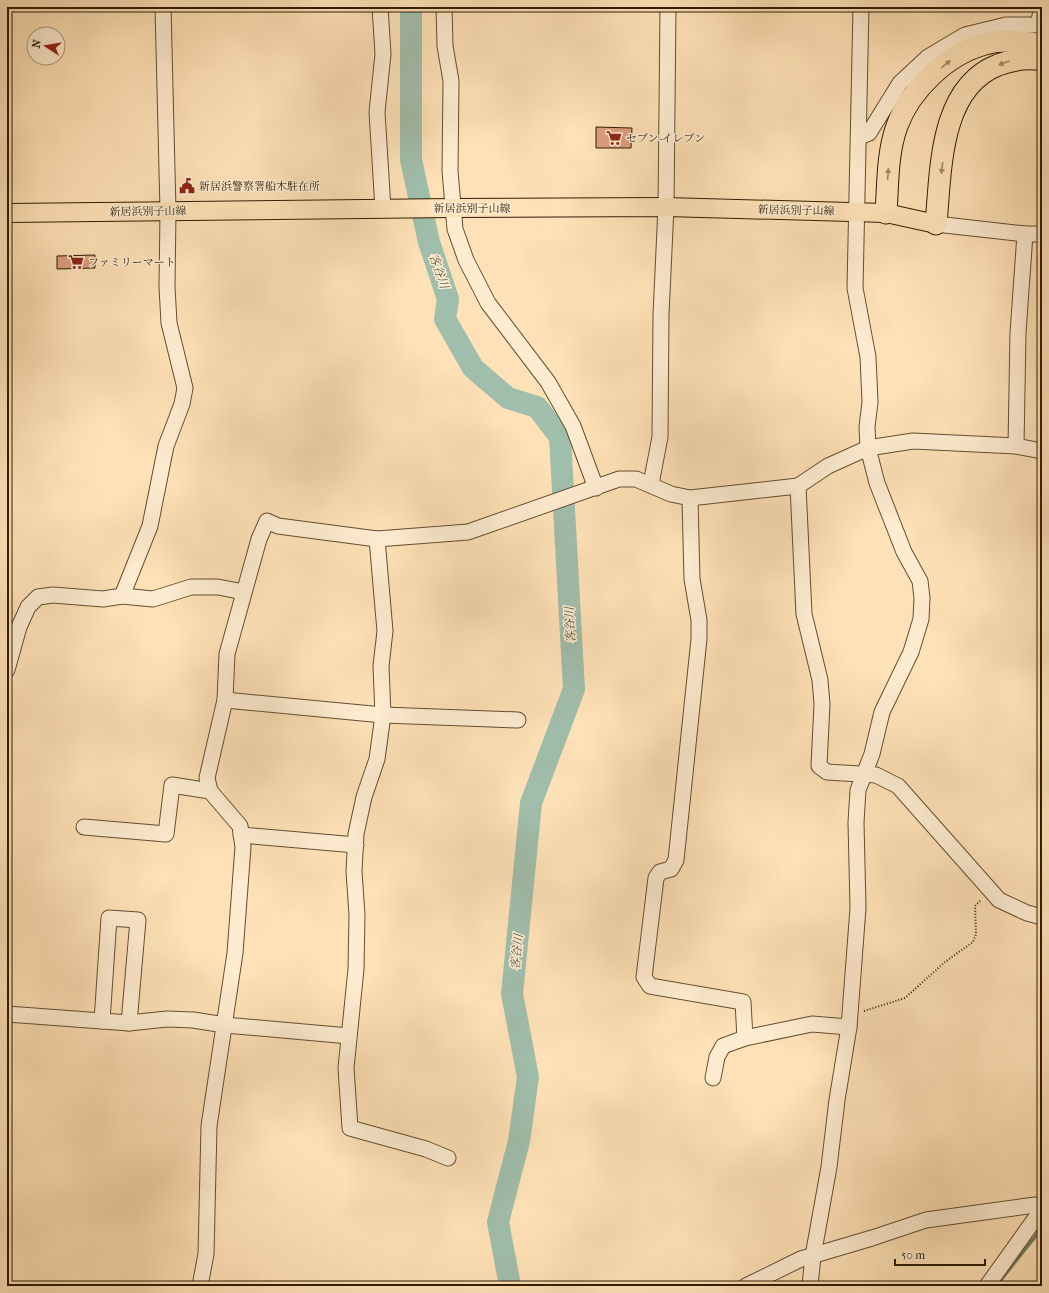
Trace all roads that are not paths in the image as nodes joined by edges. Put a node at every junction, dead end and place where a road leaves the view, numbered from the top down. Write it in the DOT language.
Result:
graph roads {
  1 [pos="163,7"];
  2 [pos="380,7"];
  3 [pos="444,7"];
  4 [pos="668,7"];
  5 [pos="860,7"];
  6 [pos="1042,7"];
  7 [pos="1040,25"];
  8 [pos="1042,45"];
  9 [pos="1042,60"];
  10 [pos="858,137"];
  11 [pos="666,207"];
  12 [pos="447,208"];
  13 [pos="387,209"];
  14 [pos="168,211"];
  15 [pos="856,212"];
  16 [pos="7,213"];
  17 [pos="886,213"];
  18 [pos="936,224"];
  19 [pos="1025,234"];
  20 [pos="1042,234"];
  21 [pos="1016,446"];
  22 [pos="868,448"];
  23 [pos="1042,451"];
  24 [pos="651,484"];
  25 [pos="798,486"];
  26 [pos="594,488"];
  27 [pos="690,498"];
  28 [pos="377,539"];
  29 [pos="244,592"];
  30 [pos="122,596"];
  31 [pos="7,670"];
  32 [pos="225,700"];
  33 [pos="383,715"];
  34 [pos="518,720"];
  35 [pos="865,774"];
  36 [pos="210,791"];
  37 [pos="84,827"];
  38 [pos="241,835"];
  39 [pos="356,845"];
  40 [pos="1042,917"];
  41 [pos="7,1014"];
  42 [pos="102,1021"];
  43 [pos="850,1022"];
  44 [pos="129,1023"];
  45 [pos="225,1025"];
  46 [pos="349,1036"];
  47 [pos="745,1038"];
  48 [pos="713,1078"];
  49 [pos="448,1158"];
  50 [pos="1042,1208"];
  51 [pos="813,1256"];
  52 [pos="200,1286"];
  53 [pos="746,1286"];
  54 [pos="810,1286"];
  55 [pos="987,1286"];
  1 -- 14 [label="street"];
  2 -- 13 [label="street"];
  3 -- 12 [label="street"];
  4 -- 11 [label="street"];
  5 -- 10 [label="street"];
  6 -- 7 [label="street"];
  7 -- 10 [label="street"];
  17 -- 8 [label="highway, one-way"];
  9 -- 18 [label="highway, one-way"];
  10 -- 15 [label="street"];
  11 -- 12 [label="main road, 新居浜別子山線"];
  11 -- 15 [label="main road, 新居浜別子山線"];
  11 -- 24 [label="street"];
  12 -- 13 [label="main road, 新居浜別子山線"];
  12 -- 26 [label="street"];
  13 -- 14 [label="main road, 新居浜別子山線"];
  14 -- 16 [label="main road, 新居浜別子山線"];
  14 -- 30 [label="street"];
  15 -- 17 [label="main road, 新居浜別子山線"];
  15 -- 22 [label="street"];
  17 -- 18 [label="main road, 新居浜別子山線"];
  18 -- 19 [label="street"];
  19 -- 20 [label="street"];
  19 -- 21 [label="street"];
  21 -- 22 [label="street"];
  21 -- 23 [label="street"];
  22 -- 25 [label="street"];
  22 -- 35 [label="street"];
  24 -- 26 [label="street"];
  24 -- 27 [label="street"];
  25 -- 27 [label="street"];
  25 -- 35 [label="street"];
  26 -- 28 [label="street"];
  27 -- 47 [label="street"];
  28 -- 29 [label="street"];
  28 -- 33 [label="street"];
  29 -- 30 [label="street"];
  29 -- 32 [label="street"];
  30 -- 31 [label="street"];
  32 -- 33 [label="street"];
  32 -- 36 [label="street"];
  33 -- 34 [label="street"];
  33 -- 39 [label="street"];
  35 -- 40 [label="street"];
  35 -- 43 [label="street"];
  36 -- 37 [label="street"];
  36 -- 38 [label="street"];
  38 -- 39 [label="street"];
  38 -- 45 [label="street"];
  39 -- 46 [label="street"];
  41 -- 42 [label="street"];
  42 -- 44 [label="street"];
  42 -- 44 [label="street"];
  43 -- 47 [label="street"];
  43 -- 51 [label="street"];
  44 -- 45 [label="street"];
  45 -- 46 [label="street"];
  45 -- 52 [label="street"];
  46 -- 49 [label="street"];
  47 -- 48 [label="street"];
  50 -- 51 [label="street"];
  50 -- 55 [label="street"];
  51 -- 53 [label="street"];
  51 -- 54 [label="street"];
}
